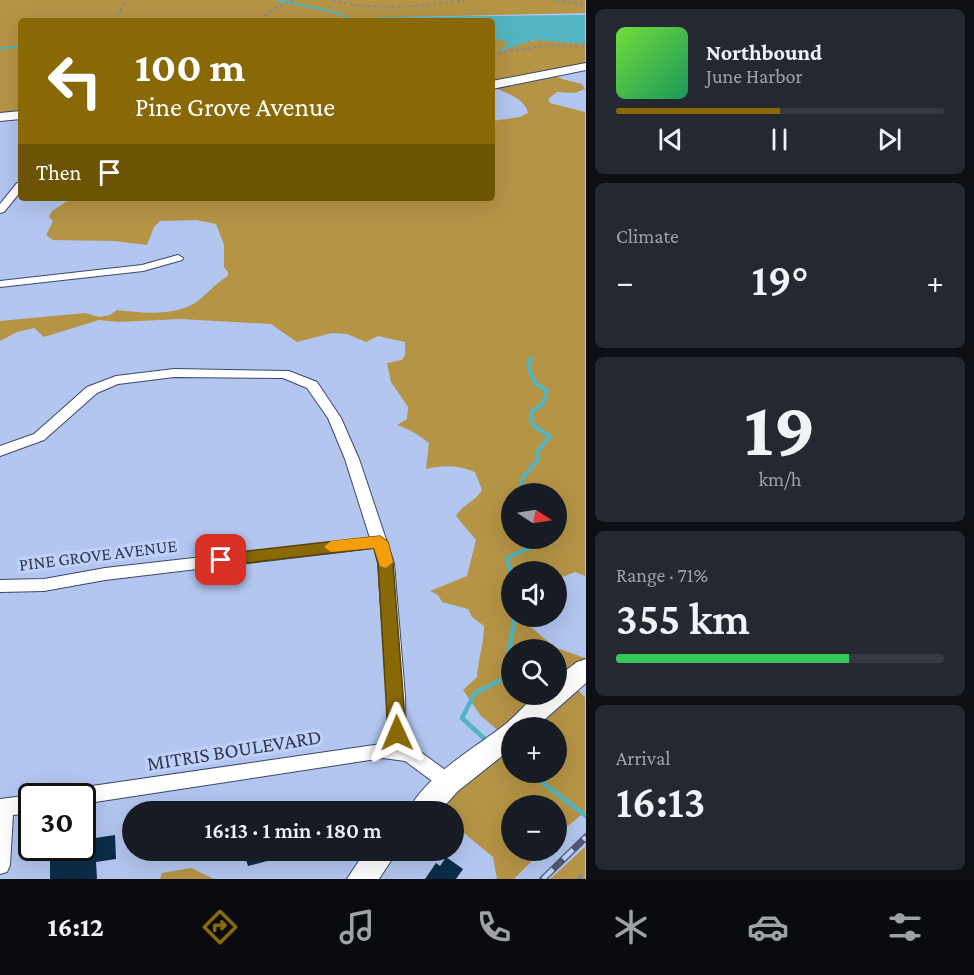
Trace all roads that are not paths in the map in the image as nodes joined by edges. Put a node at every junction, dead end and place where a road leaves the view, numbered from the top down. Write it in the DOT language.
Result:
graph roads {
  1 [pos="585,66"];
  2 [pos="495,84"];
  3 [pos="18,115"];
  4 [pos="0,117"];
  5 [pos="18,189"];
  6 [pos="0,210"];
  7 [pos="178,258"];
  8 [pos="0,284"];
  9 [pos="0,451"];
  10 [pos="380,542"];
  11 [pos="0,586"];
  12 [pos="585,669"];
  13 [pos="567,685"];
  14 [pos="543,705"];
  15 [pos="530,717"];
  16 [pos="501,741"];
  17 [pos="397,751"];
  18 [pos="449,783"];
  19 [pos="96,793"];
  20 [pos="432,801"];
  21 [pos="18,806"];
  22 [pos="2,808"];
  23 [pos="375,861"];
  24 [pos="0,865"];
  25 [pos="361,879"];
  1 -- 2 [label="street"];
  3 -- 4 [label="street"];
  5 -- 6 [label="street"];
  7 -- 8 [label="street"];
  9 -- 10 [label="street"];
  10 -- 11 [label="street, PINE GROVE AVENUE"];
  10 -- 17 [label="street"];
  12 -- 13 [label="street"];
  14 -- 15 [label="street"];
  16 -- 18 [label="street"];
  17 -- 18 [label="street"];
  17 -- 19 [label="street, MITRIS BOULEVARD"];
  18 -- 20 [label="street"];
  21 -- 22 [label="street"];
  22 -- 24 [label="street"];
  23 -- 25 [label="street"];
}
